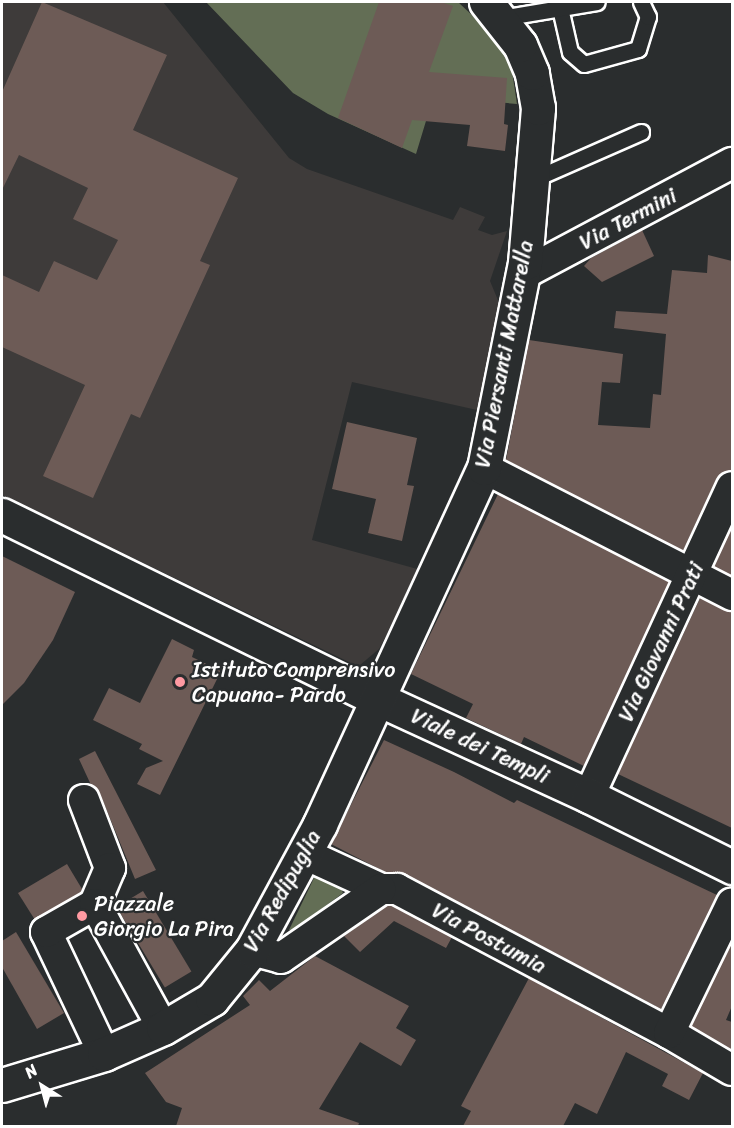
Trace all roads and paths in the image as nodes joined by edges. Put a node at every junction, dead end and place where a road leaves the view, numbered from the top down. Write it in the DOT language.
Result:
graph roads {
  1 [pos="597,2"];
  2 [pos="641,2"];
  3 [pos="560,8"];
  4 [pos="494,10"];
  5 [pos="640,132"];
  6 [pos="732,163"];
  7 [pos="534,179"];
  8 [pos="523,274"];
  9 [pos="484,468"];
  10 [pos="732,487"];
  11 [pos="2,515"];
  12 [pos="692,574"];
  13 [pos="732,595"];
  14 [pos="378,699"];
  15 [pos="589,796"];
  16 [pos="84,800"];
  17 [pos="305,854"];
  18 [pos="732,867"];
  19 [pos="381,889"];
  20 [pos="732,903"];
  21 [pos="95,904"];
  22 [pos="252,950"];
  23 [pos="163,1028"];
  24 [pos="669,1033"];
  25 [pos="104,1054"];
  26 [pos="732,1070"];
  27 [pos="2,1084"];
  1 -- 3 [label="lane"];
  2 -- 3 [label="lane"];
  3 -- 4 [label="lane"];
  4 -- 7 [label="main road, Via Piersanti Mattarella"];
  5 -- 7 [label="lane"];
  6 -- 8 [label="street, Via Termini"];
  7 -- 8 [label="main road, Via Piersanti Mattarella"];
  8 -- 9 [label="main road, Via Piersanti Mattarella"];
  9 -- 12 [label="street"];
  9 -- 14 [label="main road, Via Piersanti Mattarella"];
  10 -- 12 [label="street, Via Giovanni Prati"];
  11 -- 14 [label="main road, Viale dei Templi"];
  12 -- 13 [label="street"];
  12 -- 15 [label="street, Via Giovanni Prati"];
  14 -- 15 [label="main road, Viale dei Templi"];
  14 -- 17 [label="main road, Via Redipuglia"];
  15 -- 18 [label="main road, Viale dei Templi"];
  16 -- 21 [label="street"];
  17 -- 19 [label="street, Via Postumia"];
  17 -- 22 [label="main road, Via Redipuglia"];
  19 -- 22 [label="street"];
  19 -- 24 [label="street, Via Postumia"];
  20 -- 24 [label="street"];
  21 -- 23 [label="street"];
  21 -- 25 [label="street"];
  22 -- 23 [label="main road, Via Redipuglia"];
  23 -- 25 [label="main road, Via Redipuglia"];
  24 -- 26 [label="street, Via Postumia"];
  25 -- 27 [label="main road, Via Redipuglia"];
}
